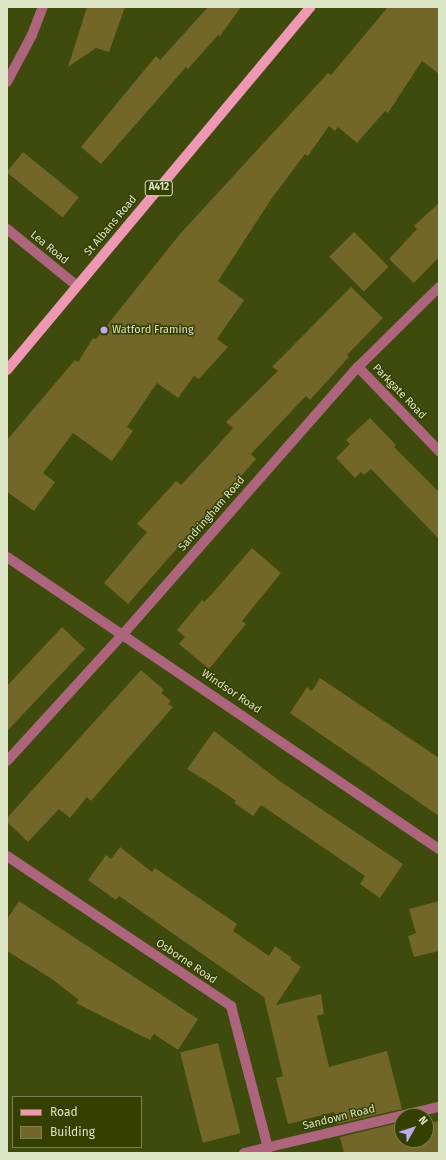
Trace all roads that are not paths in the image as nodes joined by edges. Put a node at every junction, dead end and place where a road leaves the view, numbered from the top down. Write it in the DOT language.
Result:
graph roads {
  1 [pos="43,7"];
  2 [pos="311,7"];
  3 [pos="7,82"];
  4 [pos="7,229"];
  5 [pos="76,285"];
  6 [pos="439,287"];
  7 [pos="358,367"];
  8 [pos="7,370"];
  9 [pos="439,451"];
  10 [pos="7,556"];
  11 [pos="124,633"];
  12 [pos="7,760"];
  13 [pos="439,849"];
  14 [pos="7,856"];
  15 [pos="439,1106"];
  16 [pos="268,1148"];
  17 [pos="244,1153"];
  1 -- 3 [label="street"];
  2 -- 5 [label="main road, St Albans Road / A412"];
  4 -- 5 [label="street, Lea Road"];
  5 -- 8 [label="main road, St Albans Road / A412"];
  6 -- 7 [label="street, Sandringham Road"];
  7 -- 9 [label="street, Parkgate Road"];
  7 -- 11 [label="street, Sandringham Road"];
  10 -- 11 [label="street, Windsor Road"];
  11 -- 12 [label="street, Sandringham Road"];
  11 -- 13 [label="street, Windsor Road"];
  14 -- 16 [label="street, Osborne Road"];
  15 -- 16 [label="street, Sandown Road"];
  16 -- 17 [label="street, Sandown Road"];
}
